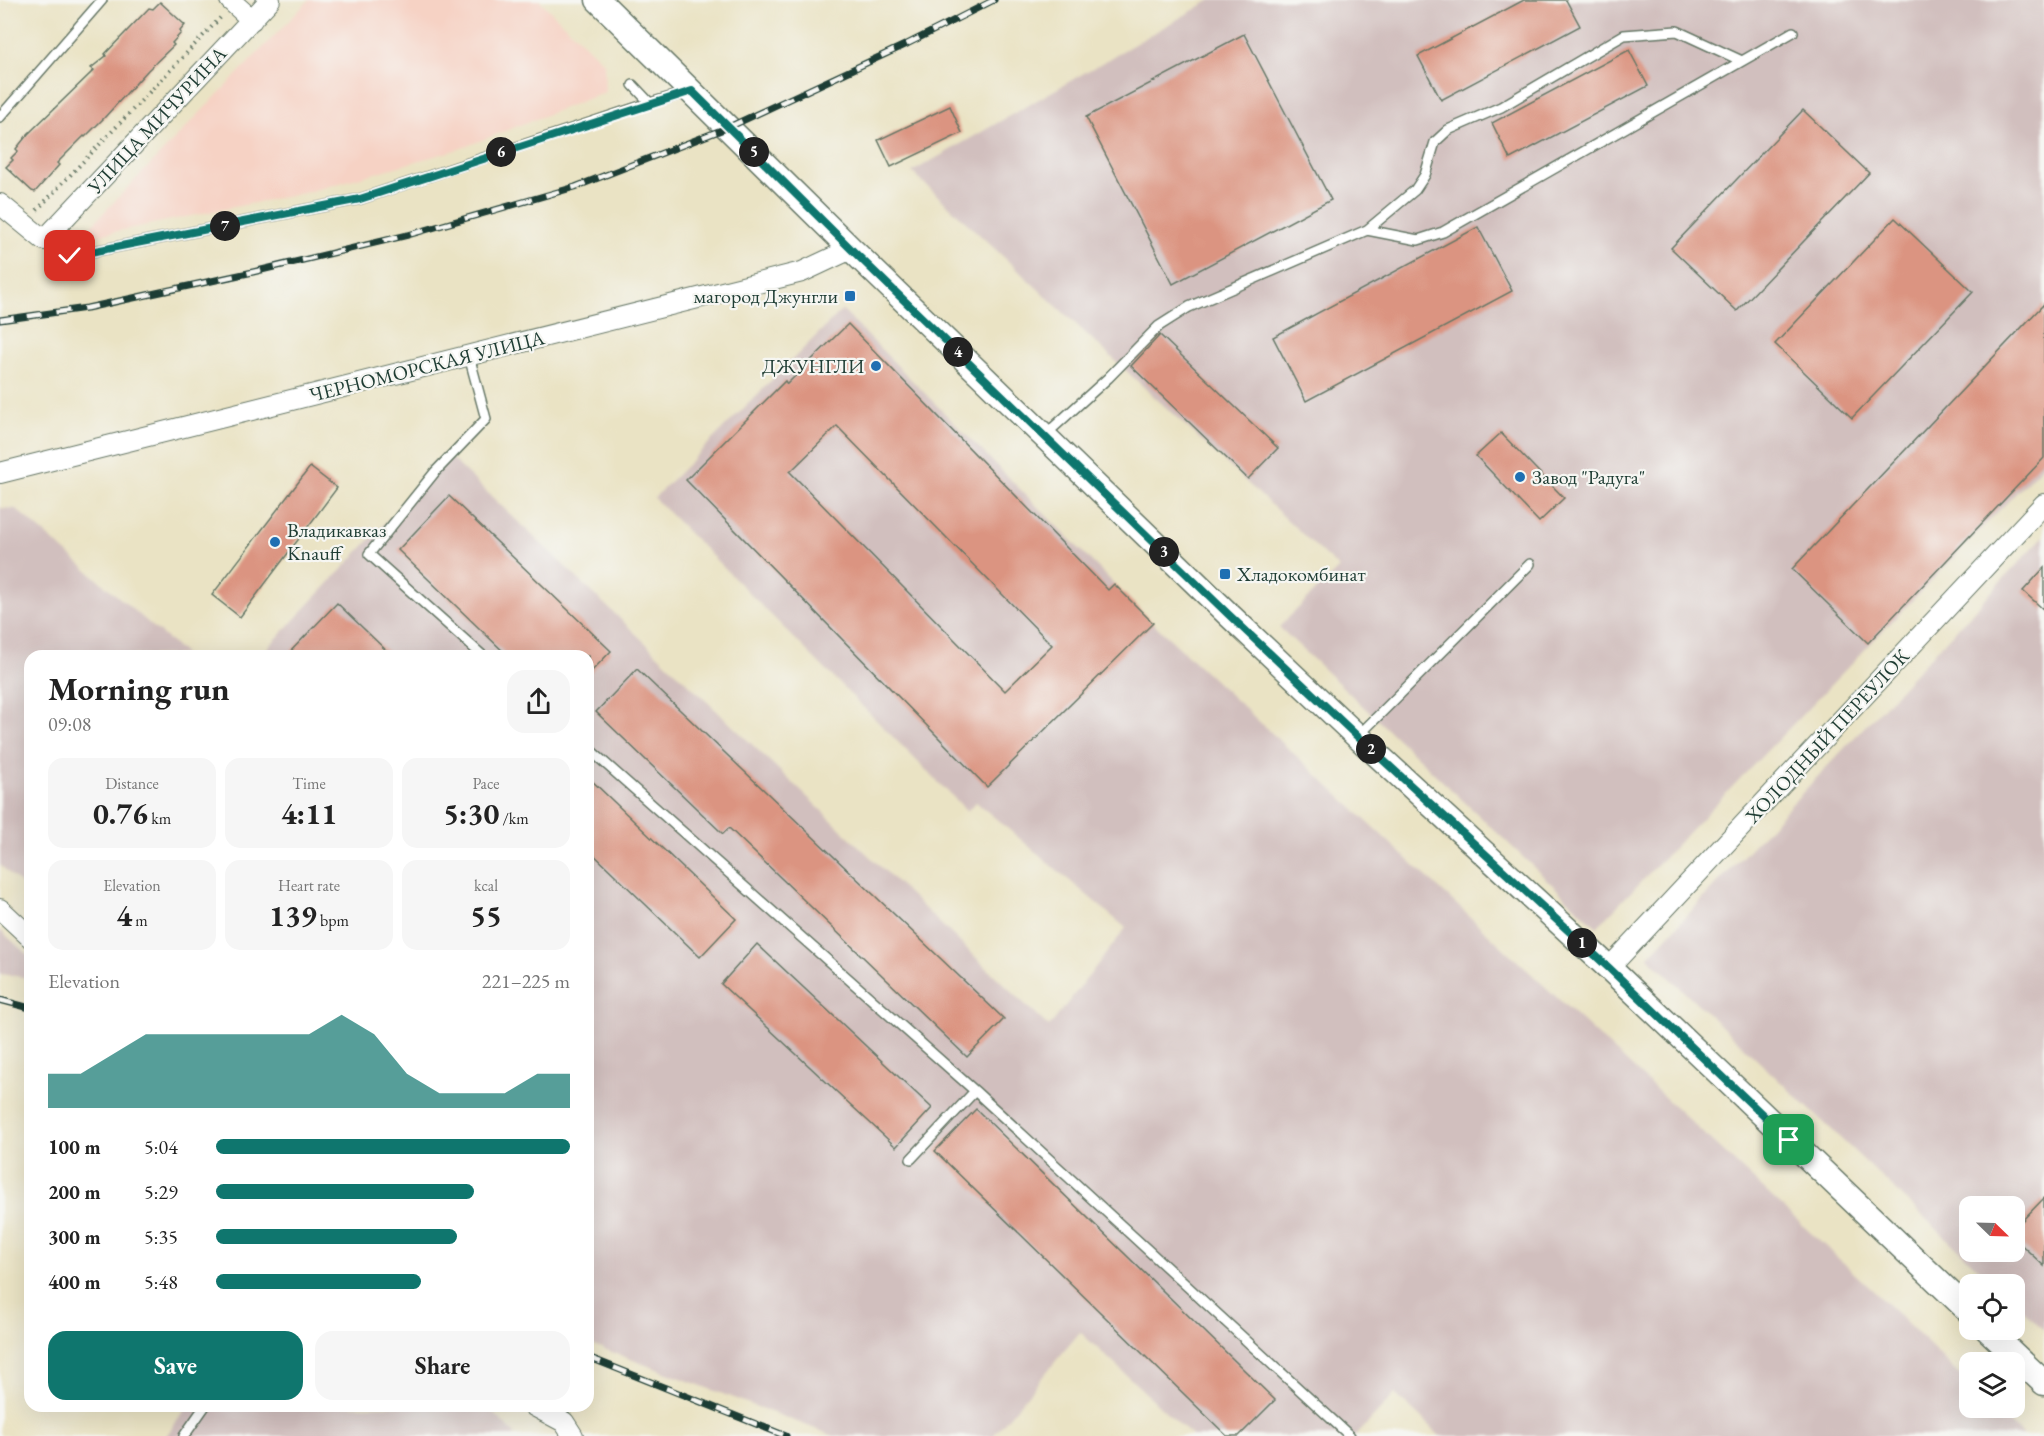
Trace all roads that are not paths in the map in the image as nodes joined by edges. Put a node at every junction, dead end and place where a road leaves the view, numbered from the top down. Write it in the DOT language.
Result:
graph roads {
  1 [pos="102,0"];
  2 [pos="270,0"];
  3 [pos="598,0"];
  4 [pos="232,2"];
  5 [pos="252,20"];
  6 [pos="1793,32"];
  7 [pos="1742,61"];
  8 [pos="633,85"];
  9 [pos="692,91"];
  10 [pos="650,103"];
  11 [pos="0,117"];
  12 [pos="0,204"];
  13 [pos="1367,230"];
  14 [pos="44,240"];
  15 [pos="851,249"];
  16 [pos="470,356"];
  17 [pos="1044,436"];
  18 [pos="0,473"];
  19 [pos="2044,504"];
  20 [pos="1530,564"];
  21 [pos="476,650"];
  22 [pos="1358,737"];
  23 [pos="594,753"];
  24 [pos="0,909"];
  25 [pos="24,931"];
  26 [pos="1609,968"];
  27 [pos="975,1091"];
  28 [pos="911,1159"];
  29 [pos="1959,1302"];
  30 [pos="1999,1340"];
  31 [pos="2044,1383"];
  32 [pos="201,1412"];
  33 [pos="545,1412"];
  34 [pos="184,1436"];
  35 [pos="573,1436"];
  36 [pos="1350,1436"];
  1 -- 11 [label="lane"];
  2 -- 5 [label="street, УЛИЦА МИЧУРИНА"];
  3 -- 9 [label="street"];
  4 -- 5 [label="street"];
  5 -- 14 [label="street, УЛИЦА МИЧУРИНА"];
  6 -- 7 [label="lane"];
  7 -- 13 [label="lane"];
  7 -- 13 [label="lane"];
  8 -- 10 [label="lane"];
  9 -- 10 [label="lane"];
  9 -- 15 [label="street"];
  10 -- 14 [label="lane"];
  12 -- 14 [label="street"];
  13 -- 17 [label="lane"];
  15 -- 16 [label="street, ЧЕРНОМОРСКАЯ УЛИЦА"];
  15 -- 17 [label="street"];
  16 -- 18 [label="street, ЧЕРНОМОРСКАЯ УЛИЦА"];
  16 -- 21 [label="lane"];
  17 -- 22 [label="street"];
  19 -- 26 [label="street, ХОЛОДНЫЙ ПЕРЕУЛОК"];
  20 -- 22 [label="lane"];
  22 -- 26 [label="street"];
  23 -- 27 [label="lane"];
  24 -- 25 [label="street"];
  26 -- 29 [label="street"];
  27 -- 28 [label="lane"];
  27 -- 36 [label="lane"];
  30 -- 31 [label="street"];
  32 -- 34 [label="lane"];
  33 -- 35 [label="street"];
}
